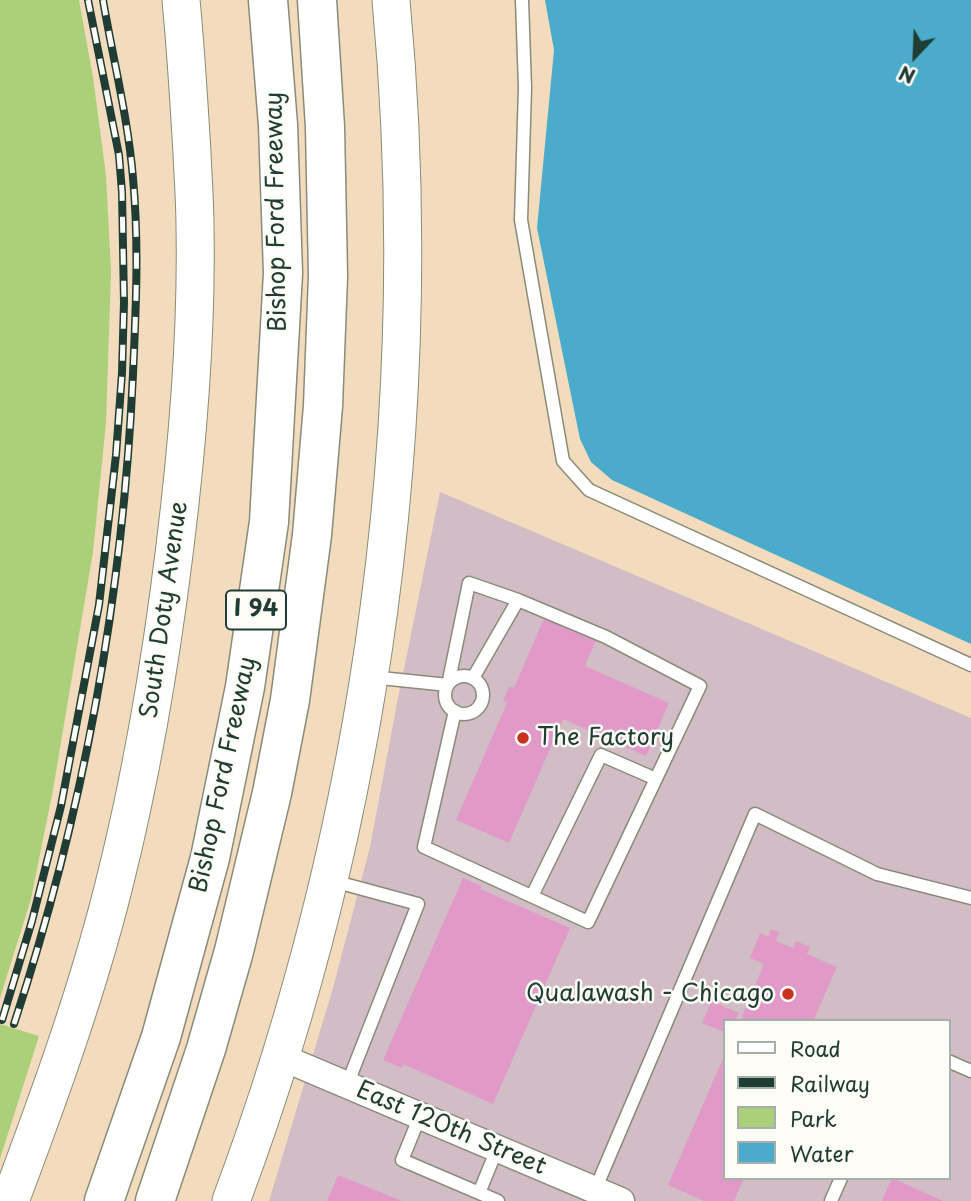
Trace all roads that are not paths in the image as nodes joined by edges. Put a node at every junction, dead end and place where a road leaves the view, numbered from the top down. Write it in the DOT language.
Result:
graph roads {
  1 [pos="180,0"];
  2 [pos="268,0"];
  3 [pos="317,0"];
  4 [pos="391,0"];
  5 [pos="522,0"];
  6 [pos="518,600"];
  7 [pos="971,665"];
  8 [pos="369,677"];
  9 [pos="473,678"];
  10 [pos="447,685"];
  11 [pos="455,711"];
  12 [pos="656,779"];
  13 [pos="330,880"];
  14 [pos="532,896"];
  15 [pos="971,898"];
  16 [pos="281,1057"];
  17 [pos="950,1062"];
  18 [pos="971,1071"];
  19 [pos="347,1086"];
  20 [pos="420,1116"];
  21 [pos="497,1149"];
  22 [pos="840,1180"];
  23 [pos="595,1190"];
  24 [pos="479,1193"];
  25 [pos="10,1201"];
  26 [pos="104,1201"];
  27 [pos="155,1201"];
  28 [pos="232,1201"];
  29 [pos="498,1201"];
  30 [pos="621,1201"];
  31 [pos="831,1201"];
  1 -- 25 [label="street, South Doty Avenue"];
  2 -- 26 [label="highway, Bishop Ford Freeway / I 94"];
  3 -- 27 [label="highway, Bishop Ford Freeway / I 94"];
  4 -- 8 [label="street"];
  5 -- 7 [label="lane"];
  6 -- 9 [label="lane"];
  6 -- 10 [label="lane"];
  6 -- 12 [label="lane"];
  8 -- 10 [label="lane"];
  8 -- 13 [label="street"];
  9 -- 10 [label="lane"];
  9 -- 11 [label="lane"];
  10 -- 11 [label="lane"];
  11 -- 14 [label="lane"];
  12 -- 14 [label="lane"];
  12 -- 14 [label="lane"];
  13 -- 16 [label="street"];
  13 -- 19 [label="lane"];
  15 -- 23 [label="lane"];
  16 -- 19 [label="street, East 120th Street"];
  16 -- 28 [label="street"];
  17 -- 18 [label="lane"];
  19 -- 20 [label="street, East 120th Street"];
  20 -- 21 [label="street, East 120th Street"];
  20 -- 24 [label="lane"];
  21 -- 23 [label="street, East 120th Street"];
  21 -- 24 [label="lane"];
  22 -- 31 [label="lane"];
  23 -- 30 [label="street, East 120th Street"];
  24 -- 29 [label="lane"];
}
